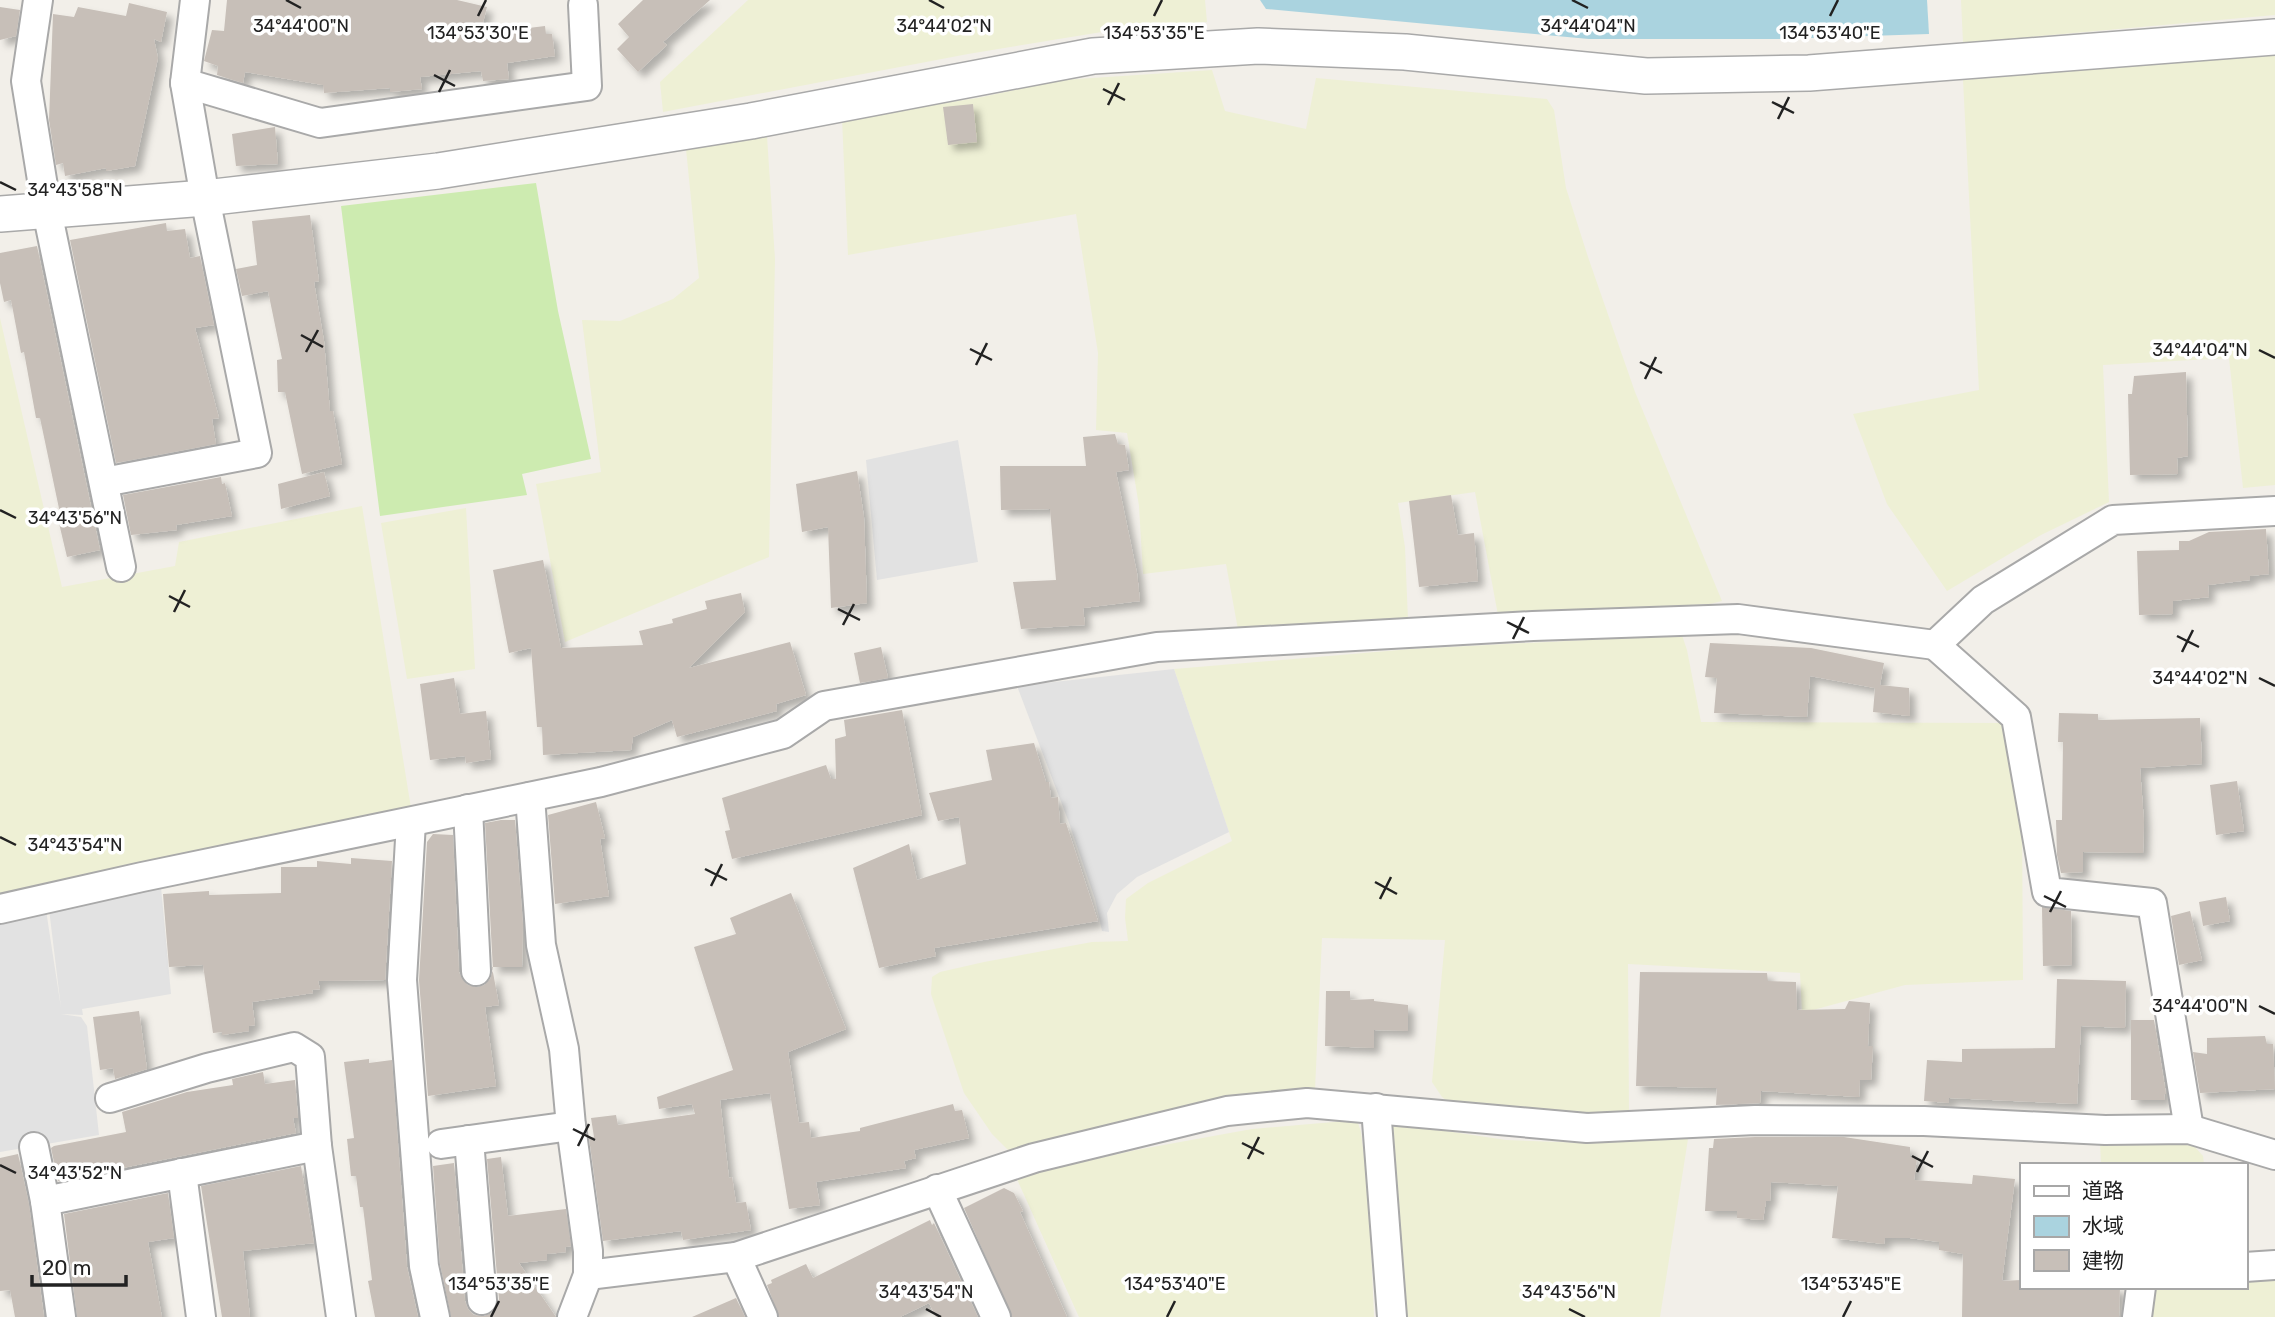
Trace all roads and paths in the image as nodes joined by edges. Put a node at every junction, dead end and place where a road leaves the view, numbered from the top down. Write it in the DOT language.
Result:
graph roads {
  1 [pos="38,0"];
  2 [pos="195,0"];
  3 [pos="580,2"];
  4 [pos="2275,37"];
  5 [pos="185,83"];
  6 [pos="205,198"];
  7 [pos="47,211"];
  8 [pos="0,214"];
  9 [pos="104,482"];
  10 [pos="2275,511"];
  11 [pos="121,567"];
  12 [pos="1935,645"];
  13 [pos="530,797"];
  14 [pos="468,809"];
  15 [pos="411,822"];
  16 [pos="0,909"];
  17 [pos="476,971"];
  18 [pos="110,1098"];
  19 [pos="1376,1108"];
  20 [pos="571,1126"];
  21 [pos="2202,1133"];
  22 [pos="317,1146"];
  23 [pos="34,1147"];
  24 [pos="2275,1155"];
  25 [pos="2219,1163"];
  26 [pos="182,1173"];
  27 [pos="937,1189"];
  28 [pos="45,1201"];
  29 [pos="736,1257"];
  30 [pos="2275,1265"];
  31 [pos="2247,1267"];
  32 [pos="588,1275"];
  33 [pos="2141,1289"];
  34 [pos="482,1300"];
  35 [pos="61,1317"];
  36 [pos="201,1317"];
  37 [pos="341,1317"];
  38 [pos="435,1317"];
  39 [pos="572,1317"];
  40 [pos="762,1317"];
  41 [pos="996,1317"];
  42 [pos="1392,1317"];
  43 [pos="2137,1317"];
  1 -- 7 [label="street"];
  2 -- 5 [label="street"];
  3 -- 5 [label="street"];
  4 -- 6 [label="street"];
  5 -- 6 [label="street"];
  6 -- 7 [label="street"];
  6 -- 9 [label="street"];
  7 -- 8 [label="street"];
  7 -- 9 [label="street"];
  9 -- 11 [label="street"];
  10 -- 12 [label="street"];
  12 -- 13 [label="street"];
  12 -- 21 [label="street"];
  13 -- 14 [label="street"];
  13 -- 20 [label="street"];
  14 -- 15 [label="street"];
  14 -- 17 [label="street"];
  15 -- 16 [label="street"];
  15 -- 38 [label="street"];
  18 -- 22 [label="street"];
  19 -- 21 [label="street"];
  19 -- 27 [label="street"];
  19 -- 42 [label="street"];
  20 -- 32 [label="street"];
  20 -- 34 [label="street"];
  21 -- 24 [label="street"];
  21 -- 25 [label="street"];
  22 -- 26 [label="street"];
  22 -- 37 [label="street"];
  23 -- 28 [label="street"];
  26 -- 28 [label="street"];
  26 -- 36 [label="street"];
  27 -- 29 [label="street"];
  27 -- 41 [label="street"];
  28 -- 35 [label="street"];
  29 -- 32 [label="street"];
  29 -- 40 [label="street"];
  30 -- 31 [label="street"];
  32 -- 39 [label="street"];
  33 -- 43 [label="street"];
}
